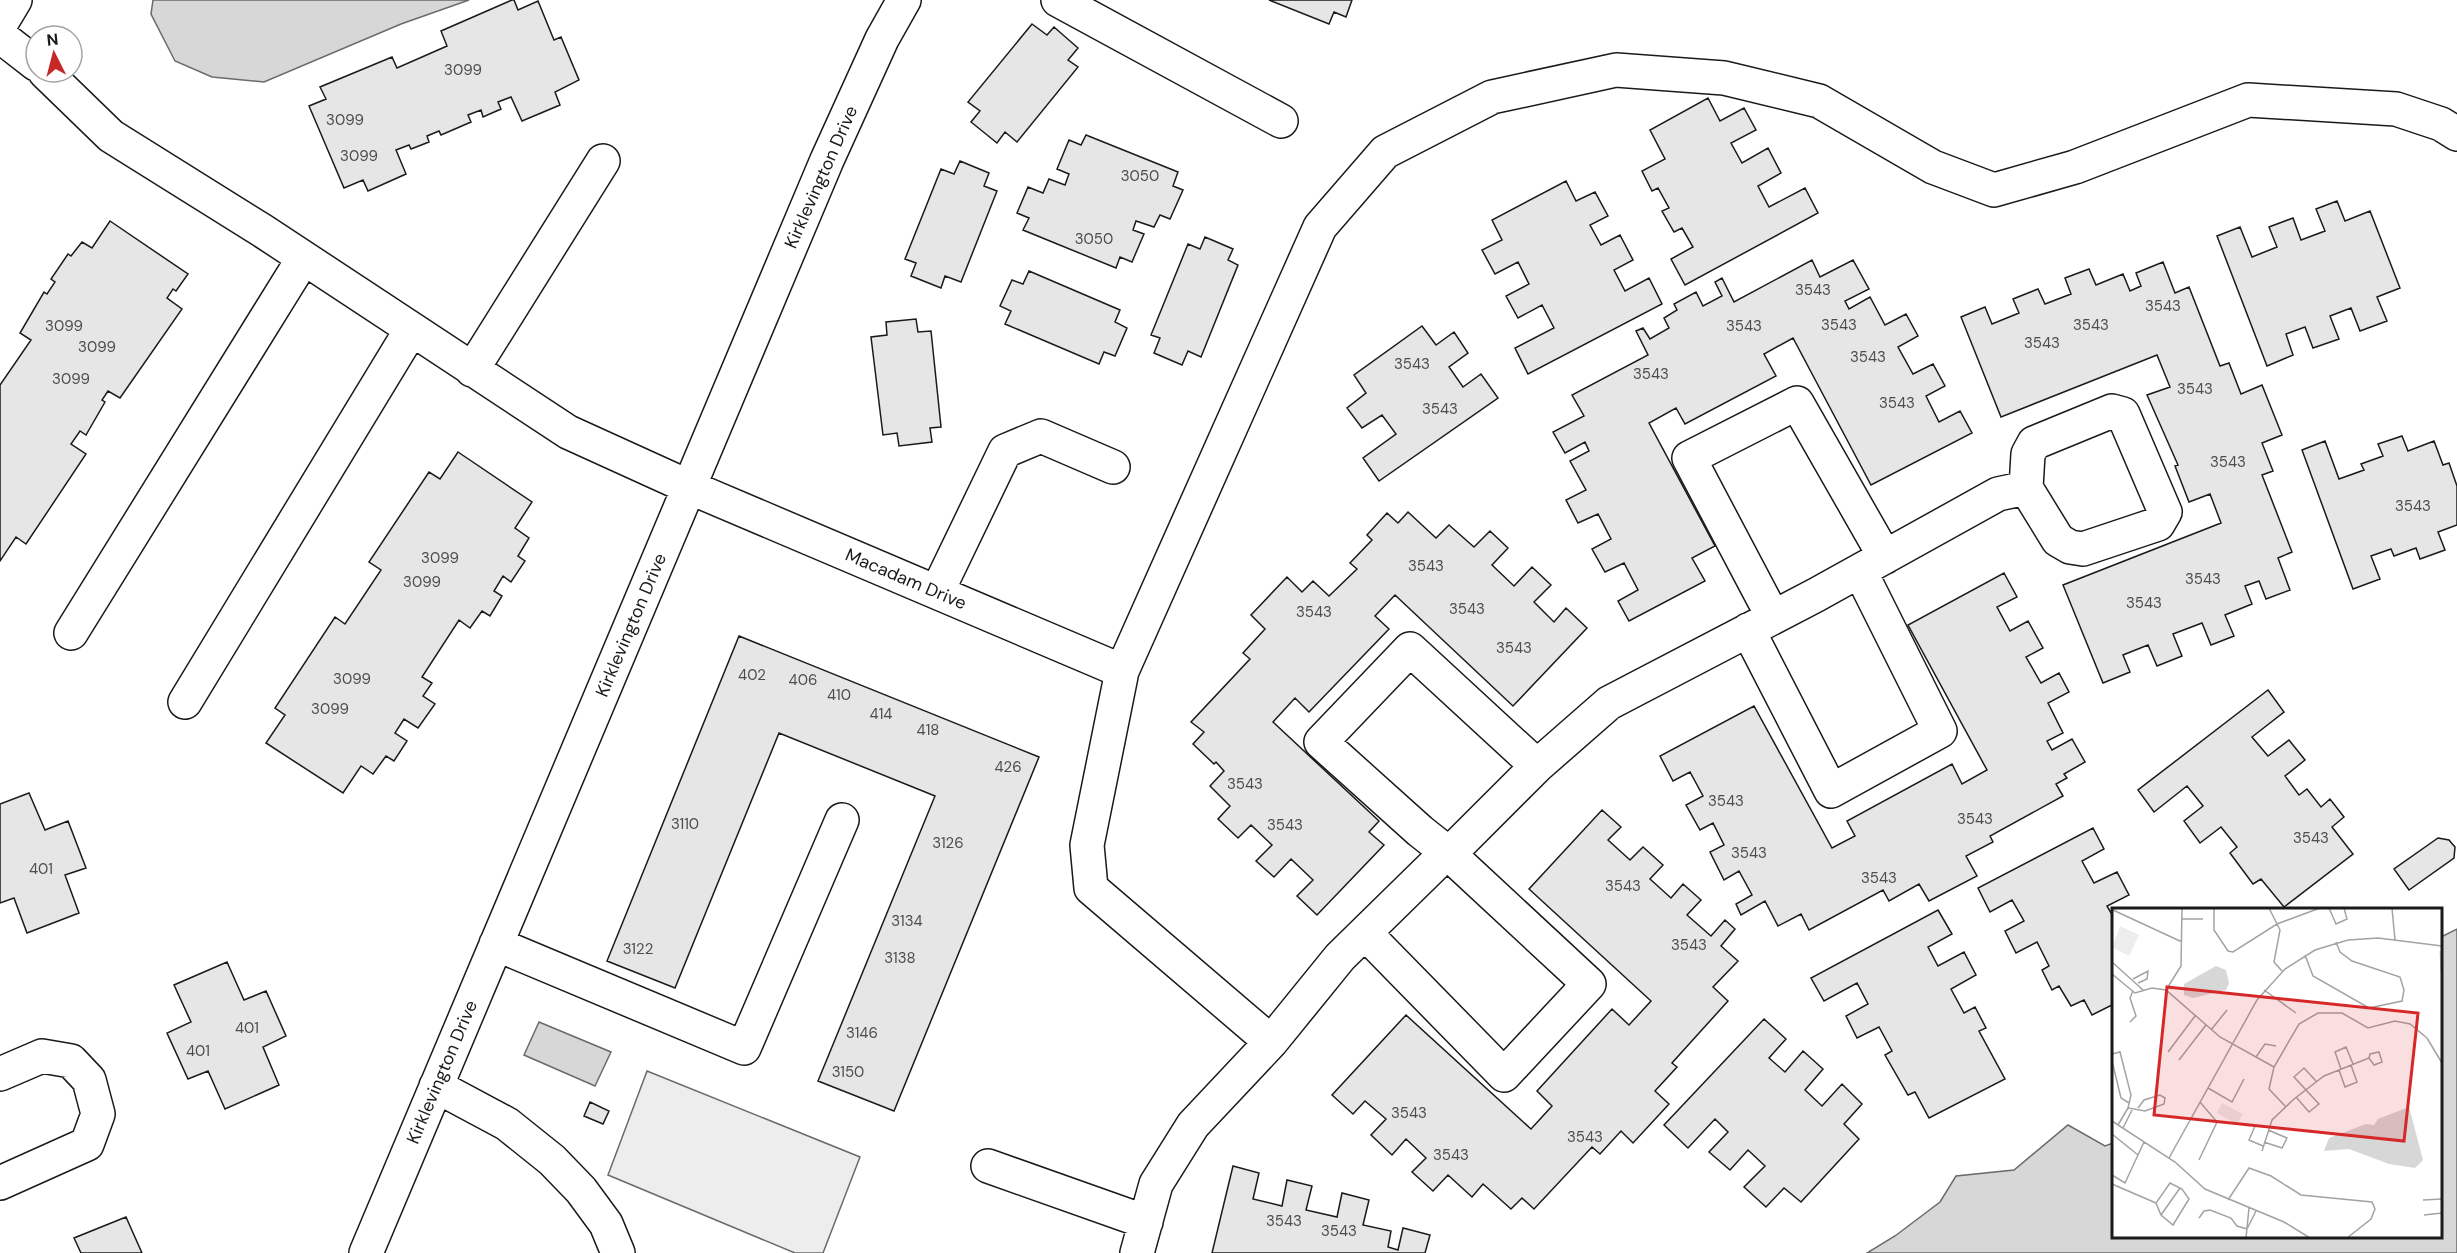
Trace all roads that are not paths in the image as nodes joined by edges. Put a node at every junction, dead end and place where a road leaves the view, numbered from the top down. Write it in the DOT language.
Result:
graph roads {
  1 [pos="15,0"];
  2 [pos="904,0"];
  3 [pos="1058,0"];
  4 [pos="0,25"];
  5 [pos="0,36"];
  6 [pos="24,55"];
  7 [pos="57,84"];
  8 [pos="1281,121"];
  9 [pos="2457,134"];
  10 [pos="603,161"];
  11 [pos="303,259"];
  12 [pos="411,330"];
  13 [pos="472,369"];
  14 [pos="1113,467"];
  15 [pos="689,487"];
  16 [pos="2026,488"];
  17 [pos="1872,564"];
  18 [pos="937,592"];
  19 [pos="1761,624"];
  20 [pos="70,633"];
  21 [pos="1122,671"];
  22 [pos="185,702"];
  23 [pos="1537,766"];
  24 [pos="842,820"];
  25 [pos="1449,854"];
  26 [pos="1365,933"];
  27 [pos="496,944"];
  28 [pos="1271,1042"];
  29 [pos="0,1074"];
  30 [pos="436,1086"];
  31 [pos="988,1166"];
  32 [pos="0,1183"];
  33 [pos="1141,1238"];
  34 [pos="366,1253"];
  35 [pos="618,1253"];
  1 -- 4 [label="street"];
  2 -- 15 [label="street, Kirklevington Drive"];
  3 -- 8 [label="street"];
  5 -- 6 [label="street"];
  7 -- 11 [label="street, Macadam Drive"];
  9 -- 21 [label="street"];
  10 -- 13 [label="street"];
  11 -- 12 [label="street, Macadam Drive"];
  11 -- 20 [label="street"];
  12 -- 13 [label="street, Macadam Drive"];
  12 -- 22 [label="street"];
  13 -- 15 [label="street, Macadam Drive"];
  14 -- 18 [label="street"];
  15 -- 18 [label="street, Macadam Drive"];
  15 -- 27 [label="street, Kirklevington Drive"];
  16 -- 16 [label="street"];
  16 -- 17 [label="street"];
  17 -- 19 [label="street"];
  17 -- 19 [label="street"];
  17 -- 19 [label="street"];
  18 -- 21 [label="street, Macadam Drive"];
  19 -- 23 [label="street"];
  21 -- 28 [label="street"];
  23 -- 25 [label="street"];
  23 -- 25 [label="street"];
  24 -- 27 [label="street"];
  25 -- 26 [label="street"];
  25 -- 26 [label="street"];
  26 -- 28 [label="street"];
  27 -- 30 [label="street, Kirklevington Drive"];
  28 -- 33 [label="street"];
  29 -- 32 [label="street"];
  30 -- 34 [label="street, Kirklevington Drive"];
  30 -- 35 [label="street"];
  31 -- 33 [label="street"];
}
